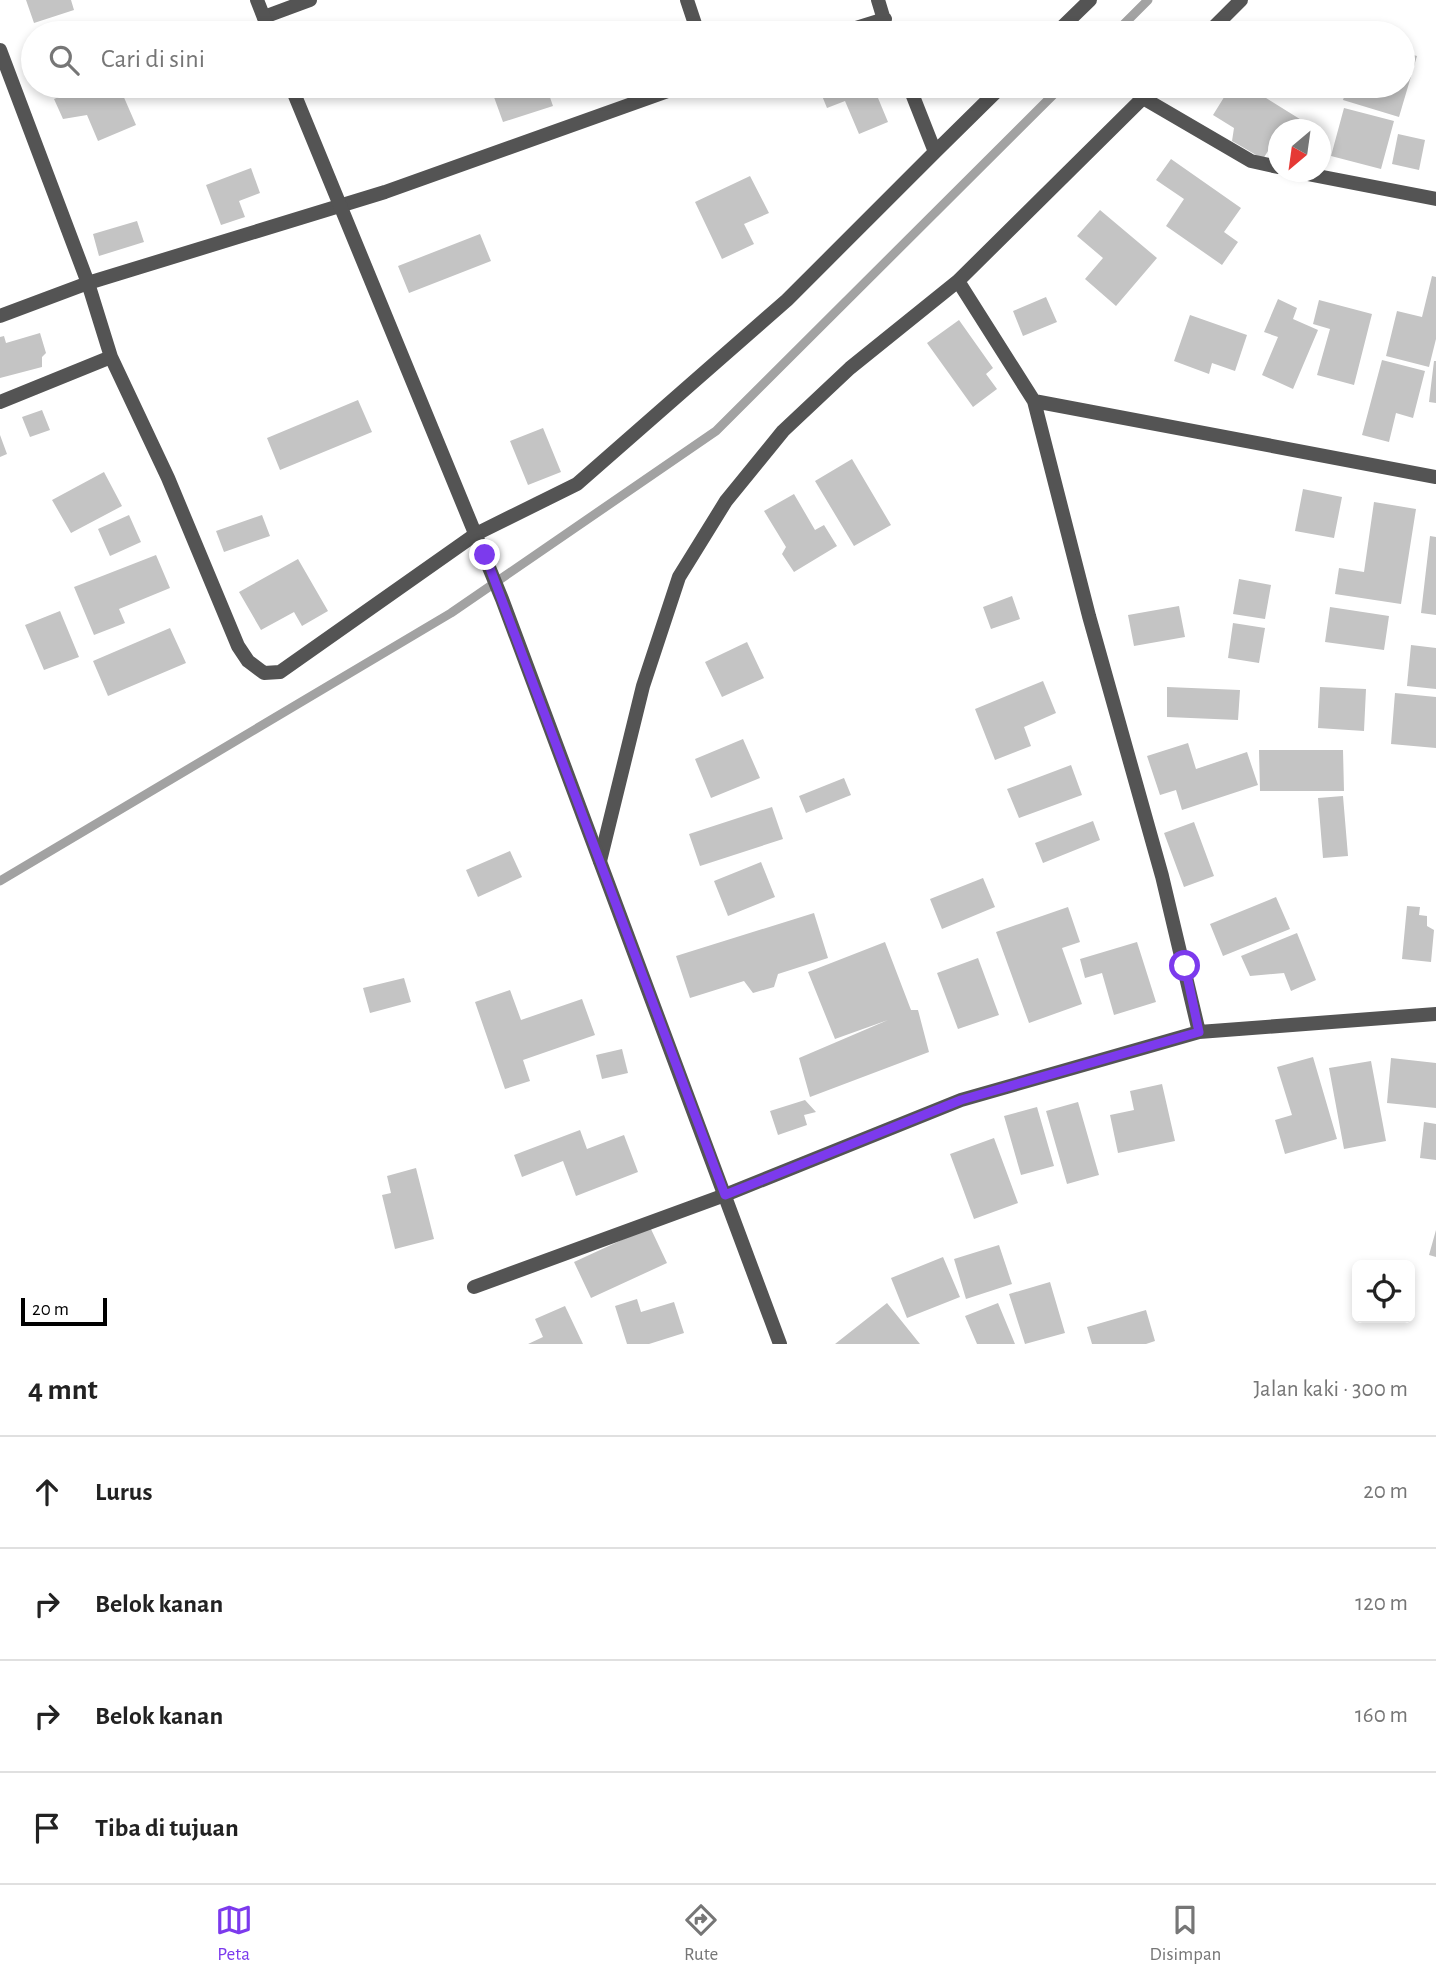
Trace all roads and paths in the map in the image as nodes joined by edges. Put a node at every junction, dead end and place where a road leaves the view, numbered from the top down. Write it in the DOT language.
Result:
graph roads {
  1 [pos="257,0"];
  2 [pos="310,0"];
  3 [pos="687,0"];
  4 [pos="878,0"];
  5 [pos="1090,0"];
  6 [pos="1241,0"];
  7 [pos="264,17"];
  8 [pos="266,21"];
  9 [pos="694,21"];
  10 [pos="884,21"];
  11 [pos="1068,21"];
  12 [pos="1220,21"];
  13 [pos="0,50"];
  14 [pos="296,98"];
  15 [pos="648,98"];
  16 [pos="914,98"];
  17 [pos="990,98"];
  18 [pos="1143,98"];
  19 [pos="935,152"];
  20 [pos="1268,165"];
  21 [pos="1331,179"];
  22 [pos="1436,199"];
  23 [pos="340,207"];
  24 [pos="958,281"];
  25 [pos="89,284"];
  26 [pos="0,316"];
  27 [pos="111,357"];
  28 [pos="0,401"];
  29 [pos="1034,401"];
  30 [pos="1436,477"];
  31 [pos="476,534"];
  32 [pos="600,861"];
  33 [pos="1436,1014"];
  34 [pos="1199,1032"];
  35 [pos="725,1195"];
  36 [pos="474,1287"];
  37 [pos="780,1344"];
  1 -- 7 [label="street"];
  2 -- 7 [label="street"];
  3 -- 9 [label="street"];
  4 -- 10 [label="street"];
  5 -- 11 [label="street"];
  6 -- 12 [label="street"];
  7 -- 8 [label="street"];
  13 -- 25 [label="street"];
  14 -- 23 [label="street"];
  15 -- 23 [label="street"];
  16 -- 19 [label="street"];
  17 -- 19 [label="street"];
  18 -- 20 [label="street"];
  18 -- 24 [label="street"];
  19 -- 31 [label="street"];
  21 -- 22 [label="street"];
  23 -- 25 [label="street"];
  23 -- 31 [label="street"];
  24 -- 29 [label="street"];
  24 -- 32 [label="street"];
  25 -- 26 [label="street"];
  25 -- 27 [label="street"];
  27 -- 28 [label="street"];
  27 -- 31 [label="street"];
  29 -- 30 [label="street"];
  29 -- 34 [label="street"];
  31 -- 32 [label="street"];
  32 -- 35 [label="street"];
  33 -- 34 [label="street"];
  34 -- 35 [label="street"];
  35 -- 36 [label="street"];
  35 -- 37 [label="street"];
}
